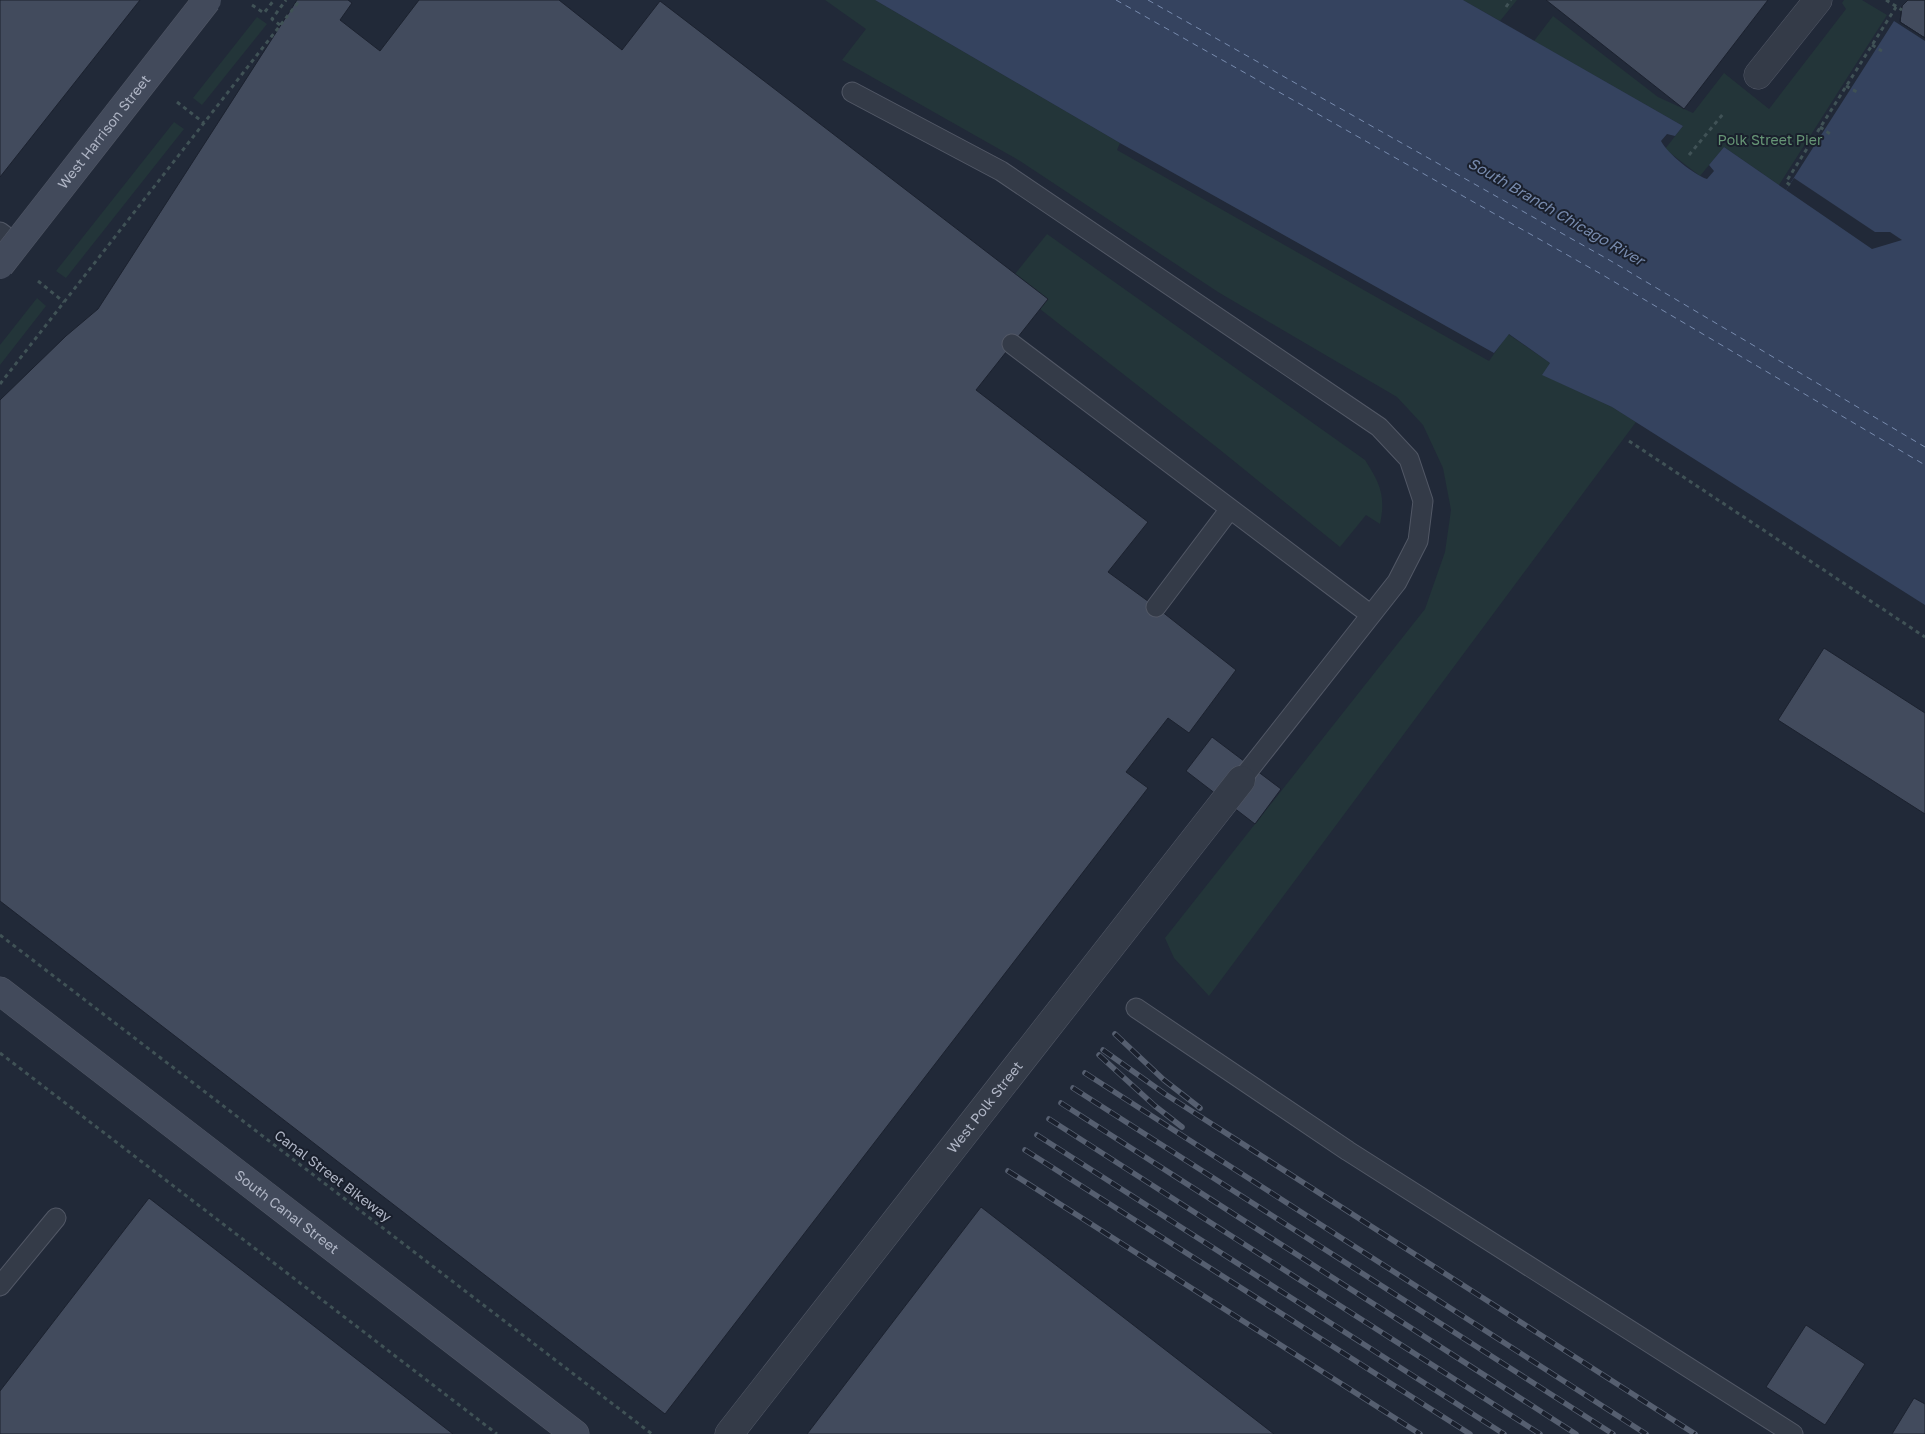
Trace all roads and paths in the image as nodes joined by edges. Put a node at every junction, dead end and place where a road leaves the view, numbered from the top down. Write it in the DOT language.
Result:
graph roads {
  1 [pos="207,0"];
  2 [pos="274,0"];
  3 [pos="286,0"];
  4 [pos="300,0"];
  5 [pos="1511,0"];
  6 [pos="1818,0"];
  7 [pos="1886,0"];
  8 [pos="252,5"];
  9 [pos="1506,7"];
  10 [pos="1896,7"];
  11 [pos="1902,10"];
  12 [pos="280,25"];
  13 [pos="1872,45"];
  14 [pos="1882,51"];
  15 [pos="1758,75"];
  16 [pos="1846,86"];
  17 [pos="852,92"];
  18 [pos="1857,92"];
  19 [pos="177,102"];
  20 [pos="1723,114"];
  21 [pos="204,123"];
  22 [pos="1820,127"];
  23 [pos="1830,134"];
  24 [pos="1689,155"];
  25 [pos="1790,185"];
  26 [pos="5,247"];
  27 [pos="38,281"];
  28 [pos="64,302"];
  29 [pos="1012,344"];
  30 [pos="0,384"];
  31 [pos="1629,442"];
  32 [pos="1230,509"];
  33 [pos="1156,607"];
  34 [pos="1371,615"];
  35 [pos="1925,636"];
  36 [pos="1241,780"];
  37 [pos="0,935"];
  38 [pos="0,991"];
  39 [pos="1136,1008"];
  40 [pos="0,1052"];
  41 [pos="56,1218"];
  42 [pos="0,1286"];
  43 [pos="497,1434"];
  44 [pos="575,1434"];
  45 [pos="652,1434"];
  46 [pos="728,1434"];
  47 [pos="1793,1434"];
  1 -- 26 [label="main road, West Harrison Street, bridge"];
  2 -- 8 [label="path"];
  3 -- 12 [label="path"];
  4 -- 12 [label="path"];
  5 -- 9 [label="path"];
  6 -- 15 [label="street"];
  7 -- 10 [label="path"];
  10 -- 11 [label="path"];
  10 -- 13 [label="path"];
  12 -- 21 [label="path"];
  13 -- 14 [label="path"];
  13 -- 16 [label="path"];
  16 -- 18 [label="path"];
  16 -- 22 [label="path"];
  17 -- 34 [label="lane"];
  19 -- 21 [label="path"];
  20 -- 24 [label="path"];
  21 -- 28 [label="path"];
  22 -- 23 [label="path"];
  22 -- 25 [label="path"];
  27 -- 28 [label="path"];
  28 -- 30 [label="path"];
  29 -- 32 [label="lane"];
  31 -- 35 [label="path"];
  32 -- 33 [label="lane"];
  32 -- 34 [label="lane"];
  34 -- 36 [label="lane"];
  36 -- 46 [label="street, West Polk Street"];
  37 -- 45 [label="path, Canal Street Bikeway"];
  38 -- 44 [label="main road, South Canal Street"];
  39 -- 47 [label="lane"];
  40 -- 43 [label="path"];
  41 -- 42 [label="lane"];
}
